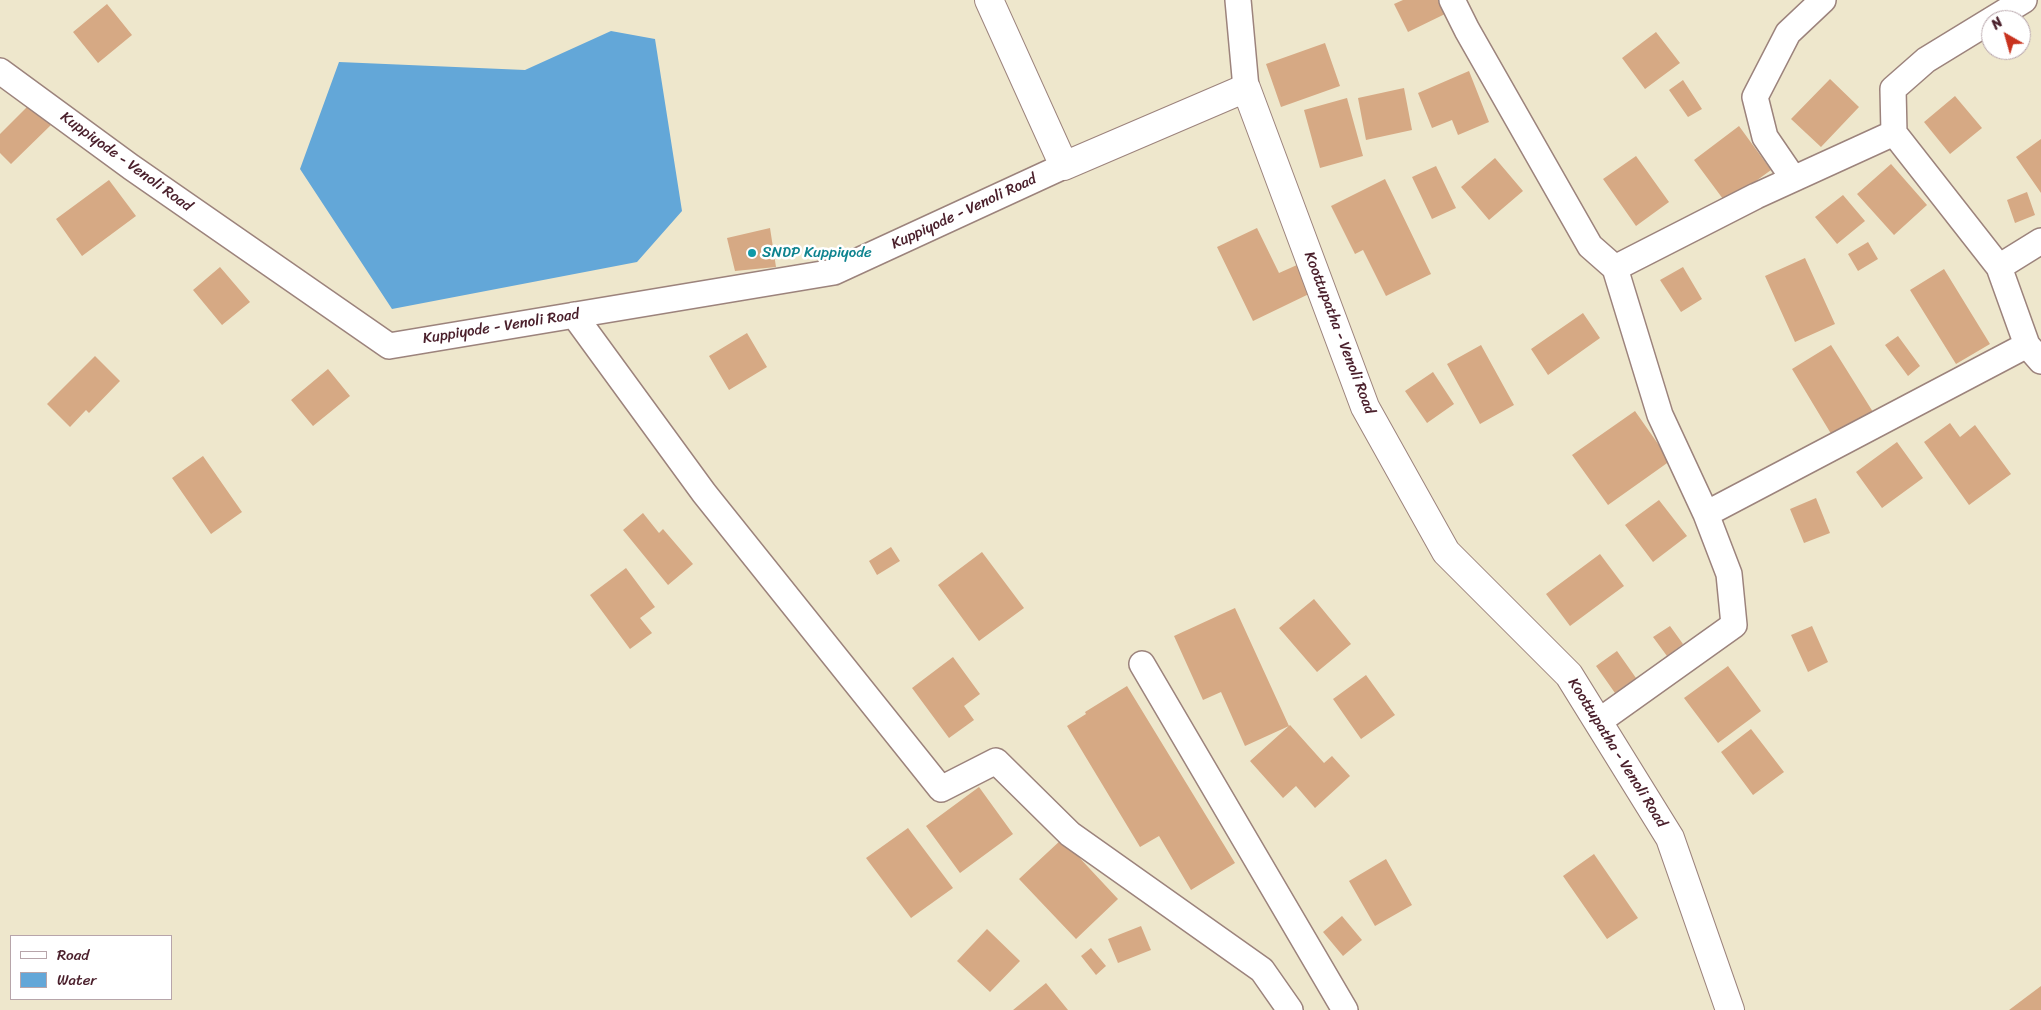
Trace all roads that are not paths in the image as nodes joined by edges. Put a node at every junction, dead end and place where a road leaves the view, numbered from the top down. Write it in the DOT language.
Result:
graph roads {
  1 [pos="989,0"];
  2 [pos="1238,0"];
  3 [pos="1452,0"];
  4 [pos="1823,0"];
  5 [pos="2024,0"];
  6 [pos="0,71"];
  7 [pos="1246,88"];
  8 [pos="1894,133"];
  9 [pos="1064,166"];
  10 [pos="1793,178"];
  11 [pos="2041,241"];
  12 [pos="1615,268"];
  13 [pos="1999,268"];
  14 [pos="574,315"];
  15 [pos="2034,353"];
  16 [pos="1706,514"];
  17 [pos="1142,664"];
  18 [pos="1598,722"];
  19 [pos="1290,1010"];
  20 [pos="1346,1010"];
  21 [pos="1730,1010"];
  1 -- 9 [label="street"];
  2 -- 7 [label="street"];
  3 -- 12 [label="street"];
  4 -- 10 [label="street"];
  5 -- 8 [label="street"];
  6 -- 14 [label="street, Kuppiyode - Venoli Road"];
  7 -- 9 [label="street"];
  7 -- 18 [label="street, Koottupatha - Venoli Road"];
  8 -- 10 [label="street"];
  8 -- 13 [label="street"];
  9 -- 14 [label="street, Kuppiyode - Venoli Road"];
  10 -- 12 [label="street"];
  11 -- 13 [label="street"];
  12 -- 16 [label="street"];
  13 -- 15 [label="street"];
  14 -- 19 [label="street"];
  15 -- 16 [label="street"];
  16 -- 18 [label="street"];
  17 -- 20 [label="street"];
  18 -- 21 [label="street, Koottupatha - Venoli Road"];
}
